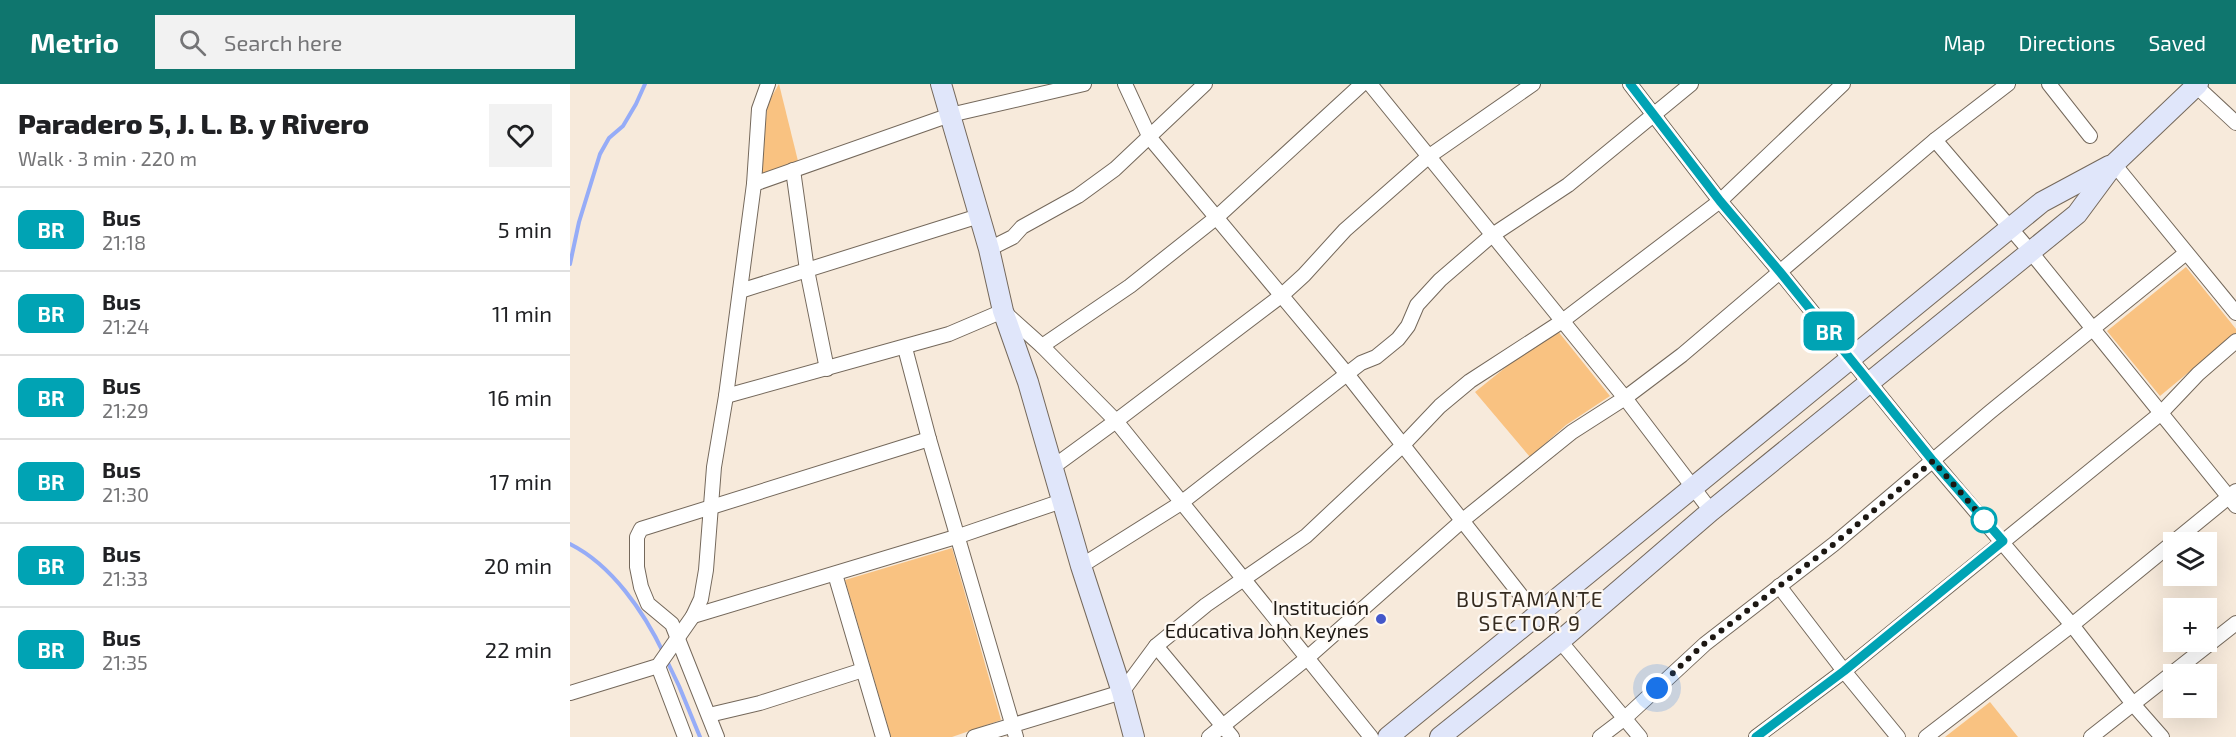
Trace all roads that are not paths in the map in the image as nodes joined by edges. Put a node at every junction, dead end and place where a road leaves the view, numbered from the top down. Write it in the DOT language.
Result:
graph roads {
  1 [pos="768,84"];
  2 [pos="941,84"];
  3 [pos="1084,84"];
  4 [pos="1125,84"];
  5 [pos="1205,84"];
  6 [pos="1362,84"];
  7 [pos="1370,84"];
  8 [pos="1533,84"];
  9 [pos="1630,84"];
  10 [pos="1691,84"];
  11 [pos="1843,84"];
  12 [pos="2008,84"];
  13 [pos="2049,84"];
  14 [pos="2195,85"];
  15 [pos="950,115"];
  16 [pos="1654,115"];
  17 [pos="2236,123"];
  18 [pos="2090,136"];
  19 [pos="1150,138"];
  20 [pos="1935,141"];
  21 [pos="1428,156"];
  22 [pos="2114,164"];
  23 [pos="793,170"];
  24 [pos="754,184"];
  25 [pos="1720,201"];
  26 [pos="979,216"];
  27 [pos="1217,218"];
  28 [pos="2009,228"];
  29 [pos="1491,236"];
  30 [pos="989,249"];
  31 [pos="2030,250"];
  32 [pos="2186,253"];
  33 [pos="807,270"];
  34 [pos="1780,272"];
  35 [pos="740,291"];
  36 [pos="1281,296"];
  37 [pos="1003,311"];
  38 [pos="2236,313"];
  39 [pos="1561,322"];
  40 [pos="2092,329"];
  41 [pos="2236,341"];
  42 [pos="1042,346"];
  43 [pos="905,348"];
  44 [pos="1851,358"];
  45 [pos="827,369"];
  46 [pos="1347,374"];
  47 [pos="1870,382"];
  48 [pos="726,396"];
  49 [pos="1624,398"];
  50 [pos="2160,414"];
  51 [pos="1116,422"];
  52 [pos="929,439"];
  53 [pos="1402,446"];
  54 [pos="1933,461"];
  55 [pos="1053,466"];
  56 [pos="1693,487"];
  57 [pos="2233,498"];
  58 [pos="1062,501"];
  59 [pos="1181,503"];
  60 [pos="711,506"];
  61 [pos="1712,511"];
  62 [pos="1463,520"];
  63 [pos="959,536"];
  64 [pos="2003,541"];
  65 [pos="1081,566"];
  66 [pos="835,574"];
  67 [pos="1243,580"];
  68 [pos="1779,586"];
  69 [pos="1523,598"];
  70 [pos="693,616"];
  71 [pos="2236,623"];
  72 [pos="2072,625"];
  73 [pos="678,639"];
  74 [pos="1560,641"];
  75 [pos="1156,646"];
  76 [pos="1306,659"];
  77 [pos="658,666"];
  78 [pos="863,670"];
  79 [pos="1844,671"];
  80 [pos="1122,692"];
  81 [pos="570,693"];
  82 [pos="2133,704"];
  83 [pos="709,715"];
  84 [pos="1625,718"];
  85 [pos="1223,725"];
  86 [pos="1014,730"];
  87 [pos="685,737"];
  88 [pos="717,737"];
  89 [pos="883,737"];
  90 [pos="974,737"];
  91 [pos="1134,737"];
  92 [pos="1209,737"];
  93 [pos="1232,737"];
  94 [pos="1371,737"];
  95 [pos="1388,737"];
  96 [pos="1440,737"];
  97 [pos="1600,737"];
  98 [pos="1640,737"];
  99 [pos="1756,737"];
  100 [pos="1898,737"];
  101 [pos="1926,737"];
  102 [pos="2091,737"];
  103 [pos="2162,737"];
  1 -- 24 [label="street"];
  2 -- 15 [label="street"];
  3 -- 15 [label="street"];
  4 -- 19 [label="street"];
  5 -- 19 [label="street"];
  6 -- 27 [label="street"];
  7 -- 21 [label="street"];
  8 -- 21 [label="street"];
  9 -- 16 [label="street"];
  10 -- 16 [label="street"];
  11 -- 25 [label="street"];
  12 -- 20 [label="street"];
  13 -- 18 [label="street"];
  14 -- 17 [label="street"];
  14 -- 22 [label="street"];
  15 -- 23 [label="street"];
  15 -- 26 [label="street"];
  16 -- 25 [label="street"];
  16 -- 29 [label="street"];
  19 -- 27 [label="street"];
  19 -- 30 [label="street"];
  20 -- 28 [label="street"];
  20 -- 34 [label="street"];
  21 -- 29 [label="street"];
  21 -- 36 [label="street"];
  22 -- 28 [label="street"];
  22 -- 31 [label="street"];
  22 -- 32 [label="street"];
  23 -- 24 [label="street"];
  23 -- 33 [label="street"];
  24 -- 35 [label="street"];
  25 -- 34 [label="street"];
  25 -- 39 [label="street"];
  26 -- 30 [label="street"];
  26 -- 33 [label="street"];
  27 -- 36 [label="street"];
  27 -- 42 [label="street"];
  28 -- 31 [label="street"];
  28 -- 44 [label="street"];
  29 -- 39 [label="street"];
  29 -- 46 [label="street"];
  30 -- 37 [label="street"];
  31 -- 40 [label="street"];
  31 -- 47 [label="street"];
  32 -- 38 [label="street"];
  32 -- 40 [label="street"];
  33 -- 35 [label="street"];
  33 -- 45 [label="street"];
  34 -- 44 [label="street"];
  34 -- 49 [label="street"];
  35 -- 48 [label="street"];
  36 -- 46 [label="street"];
  36 -- 51 [label="street"];
  37 -- 42 [label="street"];
  37 -- 43 [label="street"];
  37 -- 55 [label="street"];
  39 -- 49 [label="street"];
  39 -- 53 [label="street"];
  40 -- 50 [label="street"];
  40 -- 54 [label="street"];
  41 -- 50 [label="street"];
  42 -- 51 [label="street"];
  43 -- 45 [label="street"];
  43 -- 52 [label="street"];
  44 -- 47 [label="street"];
  44 -- 56 [label="street"];
  45 -- 48 [label="street"];
  46 -- 53 [label="street"];
  46 -- 59 [label="street"];
  47 -- 54 [label="street"];
  47 -- 61 [label="street"];
  48 -- 60 [label="street"];
  49 -- 56 [label="street"];
  49 -- 62 [label="street"];
  50 -- 57 [label="street"];
  50 -- 64 [label="street"];
  51 -- 55 [label="street"];
  51 -- 59 [label="street"];
  52 -- 60 [label="street"];
  52 -- 63 [label="street"];
  53 -- 62 [label="street"];
  53 -- 67 [label="street"];
  54 -- 64 [label="street"];
  54 -- 68 [label="street"];
  55 -- 58 [label="street"];
  56 -- 61 [label="street"];
  56 -- 95 [label="street"];
  57 -- 72 [label="street"];
  58 -- 63 [label="street"];
  58 -- 65 [label="street"];
  59 -- 65 [label="street"];
  59 -- 67 [label="street"];
  60 -- 70 [label="street"];
  60 -- 73 [label="street"];
  61 -- 74 [label="street"];
  62 -- 69 [label="street"];
  62 -- 76 [label="street"];
  63 -- 66 [label="street"];
  63 -- 86 [label="street"];
  64 -- 72 [label="street"];
  64 -- 79 [label="street"];
  65 -- 80 [label="street"];
  66 -- 70 [label="street"];
  66 -- 78 [label="street"];
  67 -- 75 [label="street"];
  67 -- 76 [label="street"];
  68 -- 79 [label="street"];
  68 -- 84 [label="street"];
  70 -- 73 [label="street"];
  71 -- 82 [label="street"];
  72 -- 82 [label="street"];
  72 -- 101 [label="street"];
  73 -- 77 [label="street"];
  73 -- 83 [label="street"];
  74 -- 84 [label="street"];
  74 -- 96 [label="street"];
  75 -- 80 [label="street"];
  75 -- 85 [label="street"];
  76 -- 85 [label="street"];
  76 -- 94 [label="street"];
  77 -- 81 [label="street"];
  77 -- 87 [label="street"];
  78 -- 83 [label="street"];
  78 -- 89 [label="street"];
  79 -- 99 [label="street"];
  79 -- 100 [label="street"];
  80 -- 86 [label="street"];
  80 -- 91 [label="street"];
  82 -- 102 [label="street"];
  82 -- 103 [label="street"];
  83 -- 88 [label="street"];
  84 -- 97 [label="street"];
  84 -- 98 [label="street"];
  85 -- 92 [label="street"];
  85 -- 93 [label="street"];
  86 -- 90 [label="street"];
}
